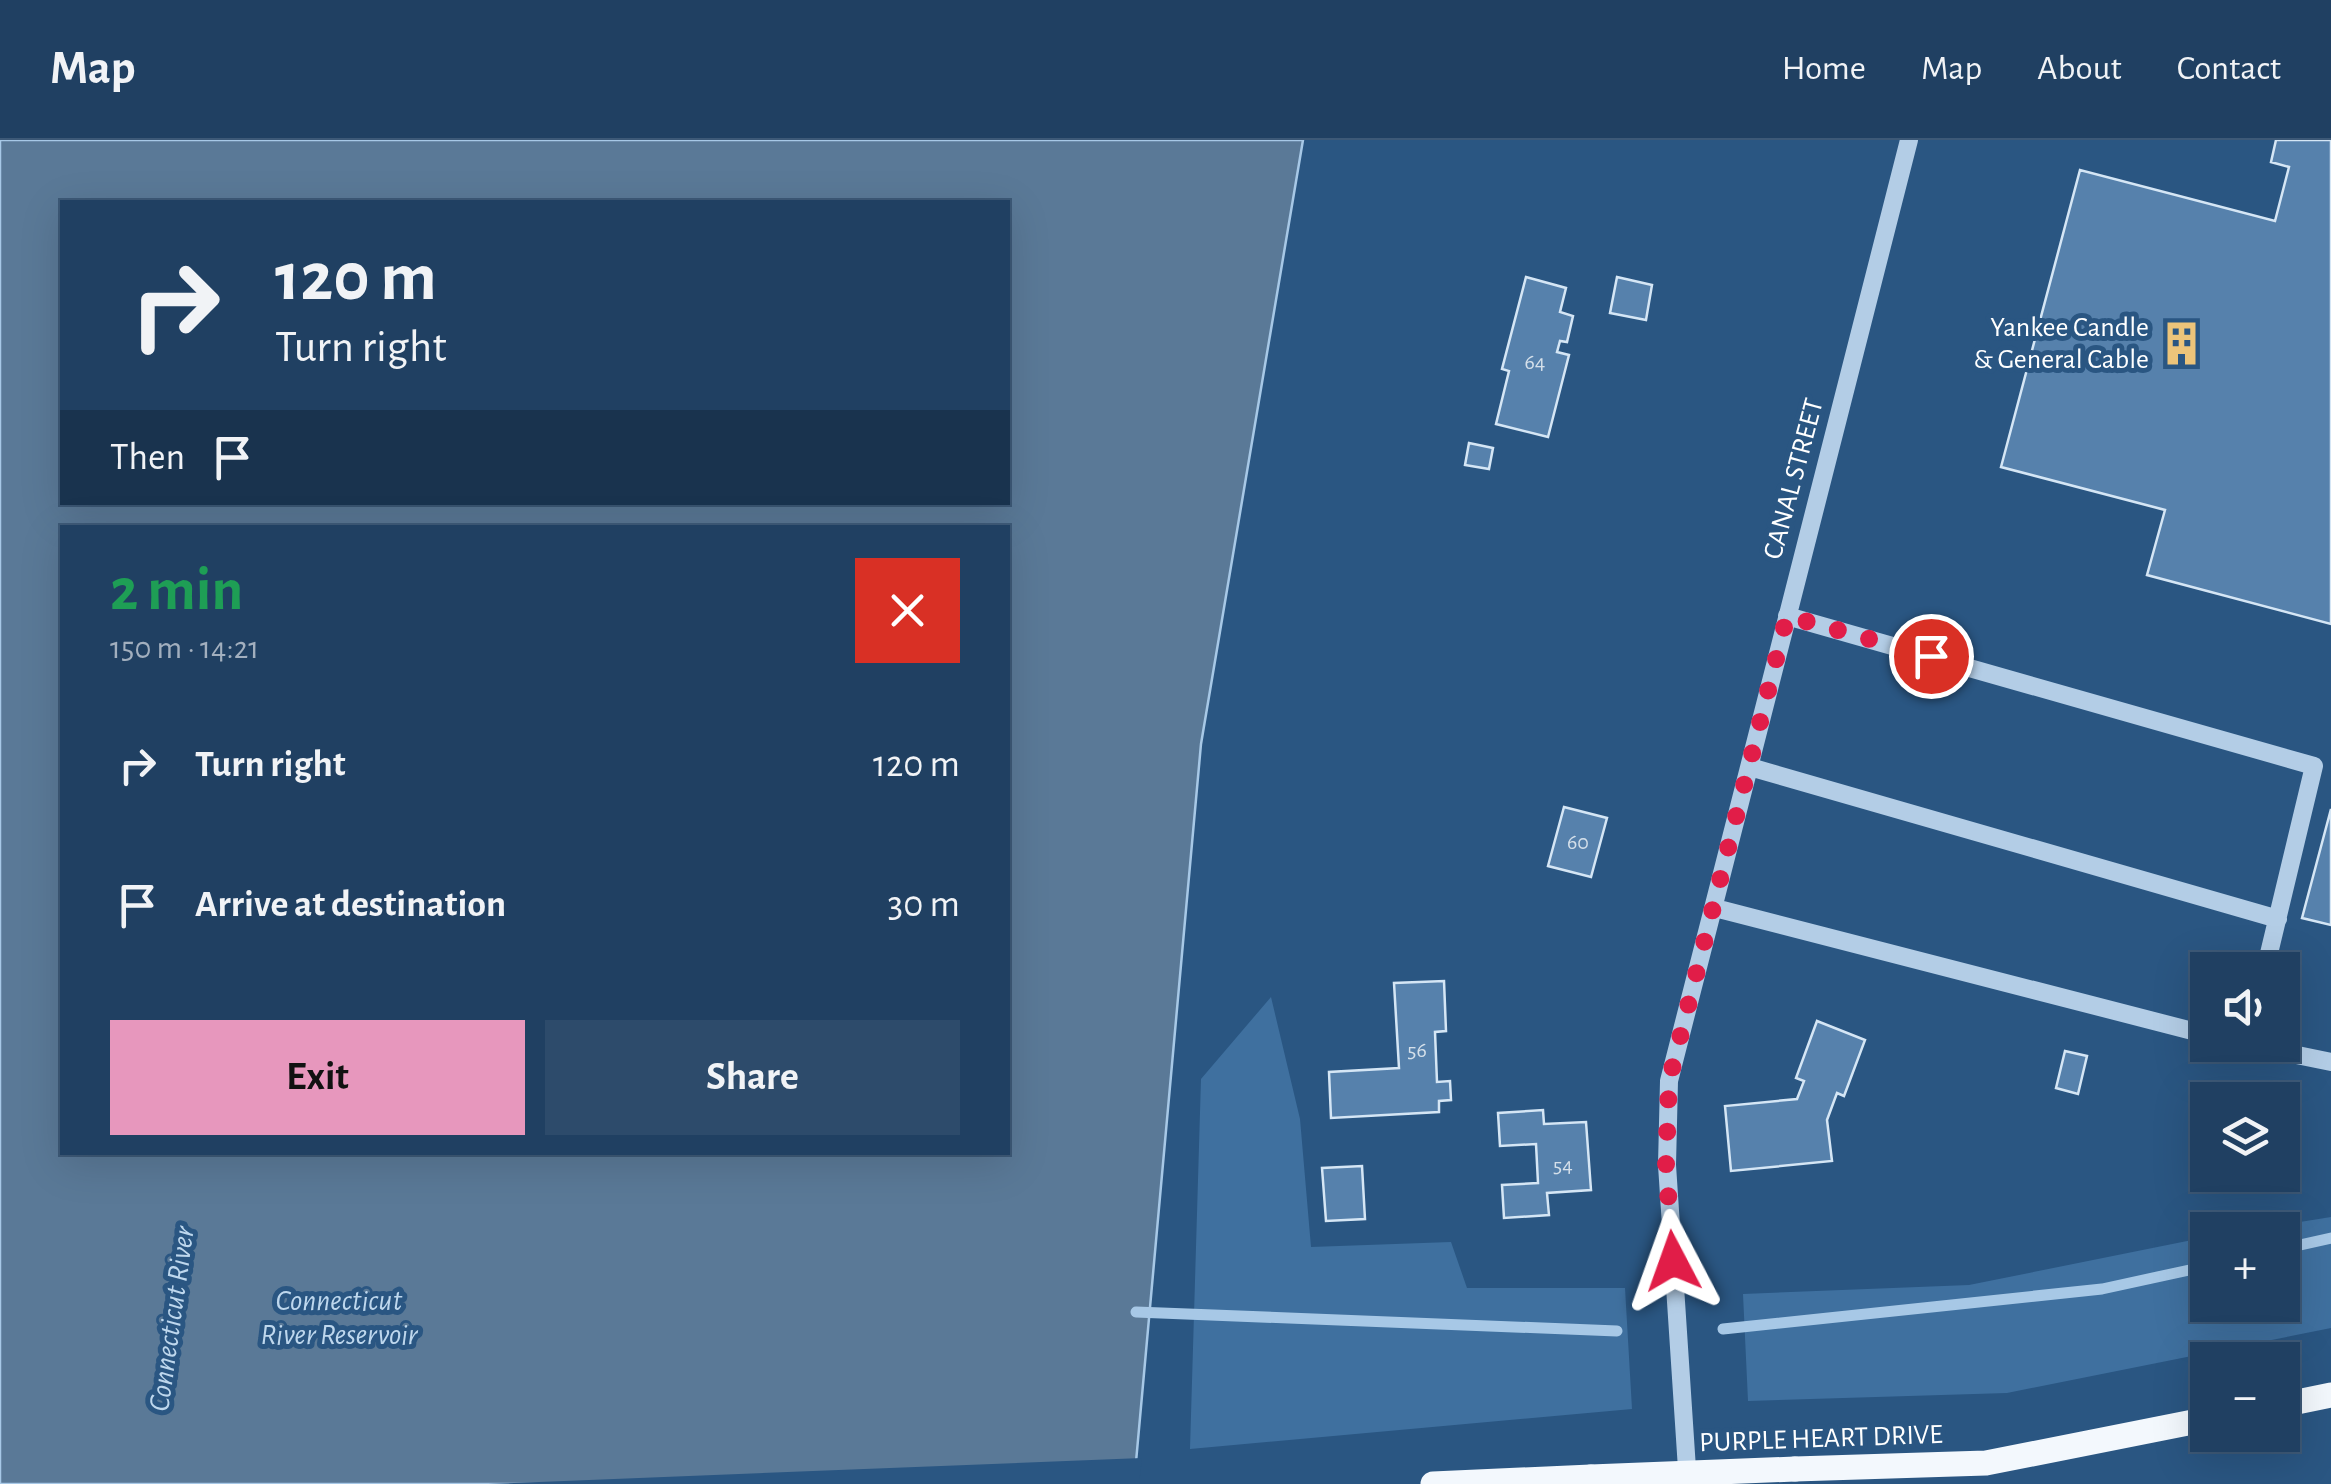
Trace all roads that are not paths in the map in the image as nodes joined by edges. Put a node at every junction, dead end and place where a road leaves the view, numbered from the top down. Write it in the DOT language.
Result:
graph roads {
  1 [pos="1909,140"];
  2 [pos="1787,616"];
  3 [pos="1750,767"];
  4 [pos="1716,908"];
  5 [pos="2278,919"];
  6 [pos="2270,952"];
  7 [pos="2190,1030"];
  8 [pos="2300,1056"];
  9 [pos="2331,1062"];
  10 [pos="2331,1395"];
  11 [pos="2300,1401"];
  12 [pos="2190,1423"];
  13 [pos="1434,1484"];
  14 [pos="1688,1484"];
  1 -- 2 [label="street, CANAL STREET"];
  2 -- 3 [label="street, CANAL STREET"];
  2 -- 5 [label="street"];
  3 -- 4 [label="street, CANAL STREET"];
  3 -- 5 [label="street"];
  4 -- 7 [label="street"];
  4 -- 14 [label="street, CANAL STREET"];
  5 -- 6 [label="street"];
  8 -- 9 [label="street"];
  10 -- 11 [label="main road"];
  12 -- 13 [label="main road, PURPLE HEART DRIVE, bridge"];
}
